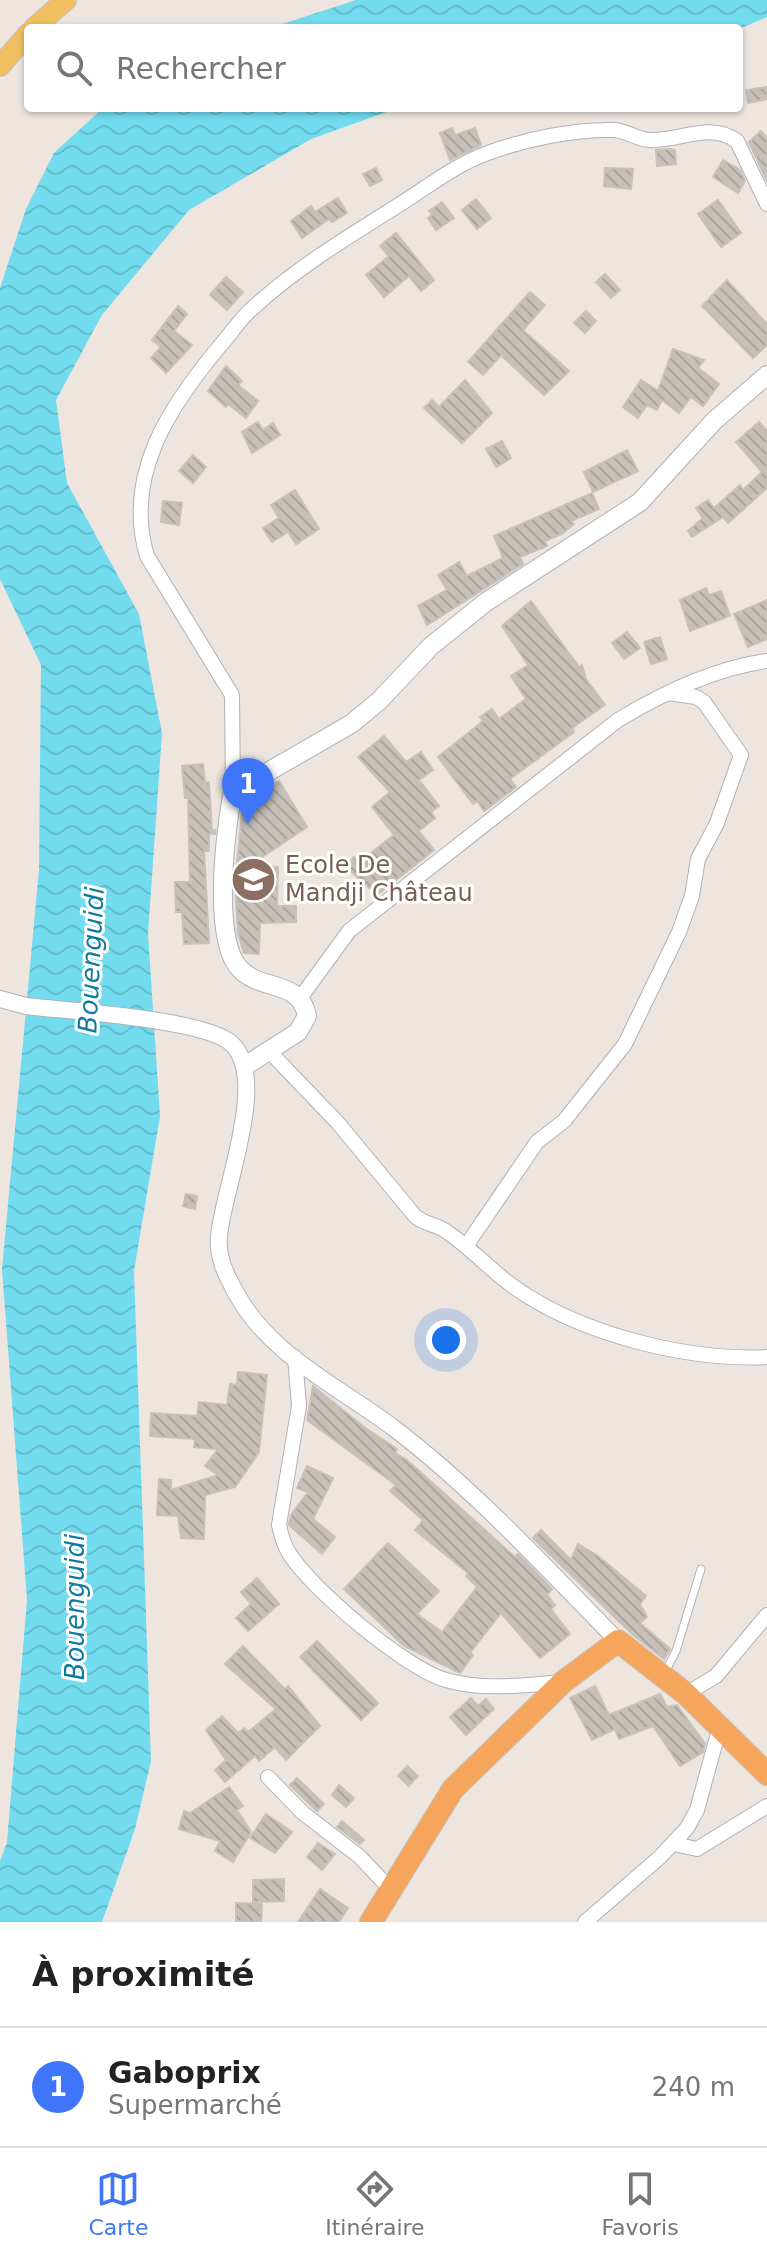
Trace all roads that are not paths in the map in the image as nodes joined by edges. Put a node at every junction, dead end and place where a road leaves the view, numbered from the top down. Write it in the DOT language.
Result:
graph roads {
  1 [pos="66,0"];
  2 [pos="39,24"];
  3 [pos="24,38"];
  4 [pos="3,56"];
  5 [pos="767,204"];
  6 [pos="767,375"];
  7 [pos="767,661"];
  8 [pos="668,693"];
  9 [pos="233,792"];
  10 [pos="301,997"];
  11 [pos="0,999"];
  12 [pos="269,1051"];
  13 [pos="245,1066"];
  14 [pos="466,1246"];
  15 [pos="295,1357"];
  16 [pos="767,1357"];
  17 [pos="701,1569"];
  18 [pos="767,1615"];
  19 [pos="618,1641"];
  20 [pos="663,1676"];
  21 [pos="563,1682"];
  22 [pos="686,1694"];
  23 [pos="720,1726"];
  24 [pos="767,1774"];
  25 [pos="268,1777"];
  26 [pos="767,1806"];
  27 [pos="674,1844"];
  28 [pos="390,1889"];
  29 [pos="371,1922"];
  30 [pos="585,1922"];
  1 -- 2 [label="main road"];
  3 -- 4 [label="main road"];
  5 -- 9 [label="street"];
  6 -- 9 [label="main road"];
  7 -- 8 [label="street"];
  8 -- 10 [label="street"];
  8 -- 14 [label="street"];
  9 -- 10 [label="main road"];
  10 -- 12 [label="main road"];
  11 -- 13 [label="street"];
  12 -- 13 [label="main road"];
  12 -- 14 [label="street"];
  13 -- 15 [label="street"];
  14 -- 16 [label="street"];
  15 -- 19 [label="street"];
  15 -- 21 [label="street"];
  17 -- 20 [label="lane"];
  18 -- 22 [label="street"];
  19 -- 20 [label="highway"];
  19 -- 21 [label="highway"];
  20 -- 22 [label="highway"];
  21 -- 28 [label="highway"];
  22 -- 23 [label="highway"];
  23 -- 24 [label="highway"];
  23 -- 27 [label="street"];
  25 -- 28 [label="street"];
  26 -- 27 [label="street"];
  27 -- 30 [label="street"];
  28 -- 29 [label="highway"];
}
